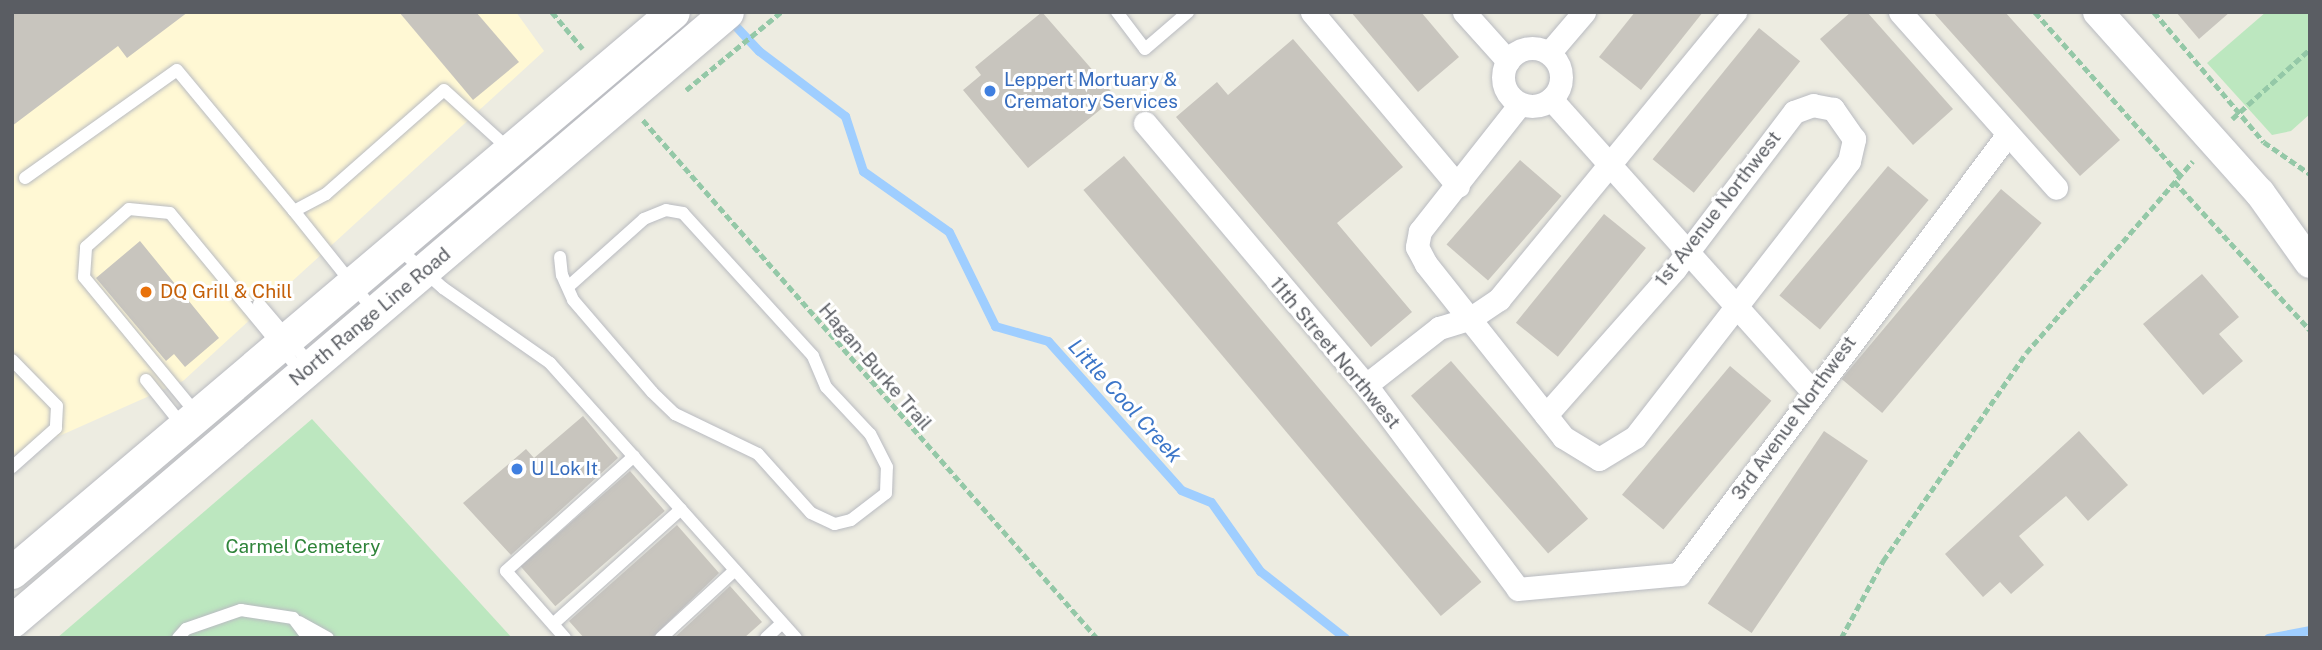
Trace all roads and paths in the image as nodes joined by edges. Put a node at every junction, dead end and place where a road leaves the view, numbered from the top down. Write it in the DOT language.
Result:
graph roads {
  1 [pos="552,12"];
  2 [pos="673,12"];
  3 [pos="727,12"];
  4 [pos="1117,12"];
  5 [pos="1188,12"];
  6 [pos="1312,12"];
  7 [pos="1464,12"];
  8 [pos="1584,12"];
  9 [pos="1735,12"];
  10 [pos="1900,12"];
  11 [pos="2035,12"];
  12 [pos="2098,12"];
  13 [pos="2154,12"];
  14 [pos="781,13"];
  15 [pos="2310,48"];
  16 [pos="1549,53"];
  17 [pos="588,55"];
  18 [pos="1508,61"];
  19 [pos="691,88"];
  20 [pos="1550,99"];
  21 [pos="1520,104"];
  22 [pos="636,111"];
  23 [pos="2238,114"];
  24 [pos="1145,123"];
  25 [pos="2008,134"];
  26 [pos="2212,140"];
  27 [pos="510,150"];
  28 [pos="1610,166"];
  29 [pos="2310,174"];
  30 [pos="2180,175"];
  31 [pos="25,178"];
  32 [pos="2174,181"];
  33 [pos="1458,186"];
  34 [pos="2056,188"];
  35 [pos="2260,193"];
  36 [pos="294,211"];
  37 [pos="2310,233"];
  38 [pos="396,246"];
  39 [pos="1687,253"];
  40 [pos="560,257"];
  41 [pos="2310,263"];
  42 [pos="424,273"];
  43 [pos="352,284"];
  44 [pos="568,287"];
  45 [pos="259,304"];
  46 [pos="1736,309"];
  47 [pos="375,312"];
  48 [pos="1471,318"];
  49 [pos="2310,330"];
  50 [pos="282,341"];
  51 [pos="12,360"];
  52 [pos="307,370"];
  53 [pos="146,380"];
  54 [pos="1366,386"];
  55 [pos="1813,392"];
  56 [pos="1546,415"];
  57 [pos="189,419"];
  58 [pos="634,456"];
  59 [pos="12,467"];
  60 [pos="681,509"];
  61 [pos="735,570"];
  62 [pos="27,573"];
  63 [pos="1518,589"];
  64 [pos="293,618"];
  65 [pos="12,621"];
  66 [pos="782,623"];
  67 [pos="553,624"];
  68 [pos="178,638"];
  69 [pos="308,638"];
  70 [pos="328,638"];
  71 [pos="565,638"];
  72 [pos="661,638"];
  73 [pos="766,638"];
  74 [pos="796,638"];
  75 [pos="1097,638"];
  76 [pos="1841,638"];
  1 -- 17 [label="path"];
  2 -- 27 [label="main road, North Range Line Road"];
  3 -- 42 [label="main road, North Range Line Road"];
  4 -- 5 [label="lane"];
  6 -- 33 [label="street"];
  7 -- 18 [label="street"];
  8 -- 16 [label="street"];
  9 -- 28 [label="street"];
  10 -- 25 [label="street"];
  11 -- 30 [label="path"];
  12 -- 26 [label="street"];
  13 -- 23 [label="path"];
  14 -- 19 [label="path"];
  15 -- 23 [label="path"];
  16 -- 18 [label="street"];
  16 -- 20 [label="street"];
  18 -- 21 [label="street"];
  20 -- 21 [label="street"];
  20 -- 28 [label="street"];
  21 -- 33 [label="street"];
  22 -- 75 [label="path, Hagan-Burke Trail"];
  23 -- 26 [label="path"];
  23 -- 29 [label="path"];
  24 -- 54 [label="street, 11th Street Northwest"];
  25 -- 34 [label="street"];
  25 -- 55 [label="street, 3rd Avenue Northwest"];
  26 -- 30 [label="path"];
  26 -- 35 [label="street"];
  27 -- 36 [label="lane"];
  27 -- 38 [label="main road, North Range Line Road"];
  28 -- 39 [label="street"];
  28 -- 48 [label="street"];
  30 -- 32 [label="path"];
  31 -- 36 [label="lane"];
  32 -- 49 [label="path"];
  32 -- 76 [label="path"];
  33 -- 48 [label="street"];
  35 -- 37 [label="street"];
  35 -- 41 [label="street"];
  36 -- 43 [label="lane"];
  38 -- 42 [label="lane"];
  38 -- 43 [label="main road, North Range Line Road"];
  39 -- 46 [label="street"];
  39 -- 46 [label="street, 1st Avenue Northwest"];
  39 -- 56 [label="street, 1st Avenue Northwest"];
  40 -- 44 [label="lane"];
  42 -- 47 [label="main road, North Range Line Road"];
  42 -- 58 [label="lane"];
  43 -- 47 [label="lane"];
  43 -- 50 [label="main road, North Range Line Road"];
  44 -- 44 [label="lane"];
  45 -- 50 [label="lane"];
  46 -- 55 [label="street"];
  46 -- 56 [label="street, 1st Avenue Northwest"];
  47 -- 52 [label="main road, North Range Line Road"];
  48 -- 54 [label="street"];
  48 -- 56 [label="street"];
  50 -- 52 [label="lane"];
  50 -- 57 [label="main road, North Range Line Road"];
  50 -- 57 [label="lane"];
  51 -- 59 [label="lane"];
  52 -- 62 [label="main road, North Range Line Road"];
  53 -- 57 [label="lane"];
  54 -- 63 [label="street, 11th Street Northwest"];
  55 -- 63 [label="street, 3rd Avenue Northwest"];
  57 -- 62 [label="main road, North Range Line Road"];
  58 -- 60 [label="lane"];
  58 -- 67 [label="lane"];
  60 -- 61 [label="lane"];
  60 -- 67 [label="lane"];
  61 -- 66 [label="lane"];
  61 -- 72 [label="lane"];
  62 -- 65 [label="main road, North Range Line Road"];
  64 -- 68 [label="lane"];
  64 -- 69 [label="lane"];
  64 -- 70 [label="lane"];
  66 -- 73 [label="lane"];
  66 -- 74 [label="lane"];
  67 -- 71 [label="lane"];
}
